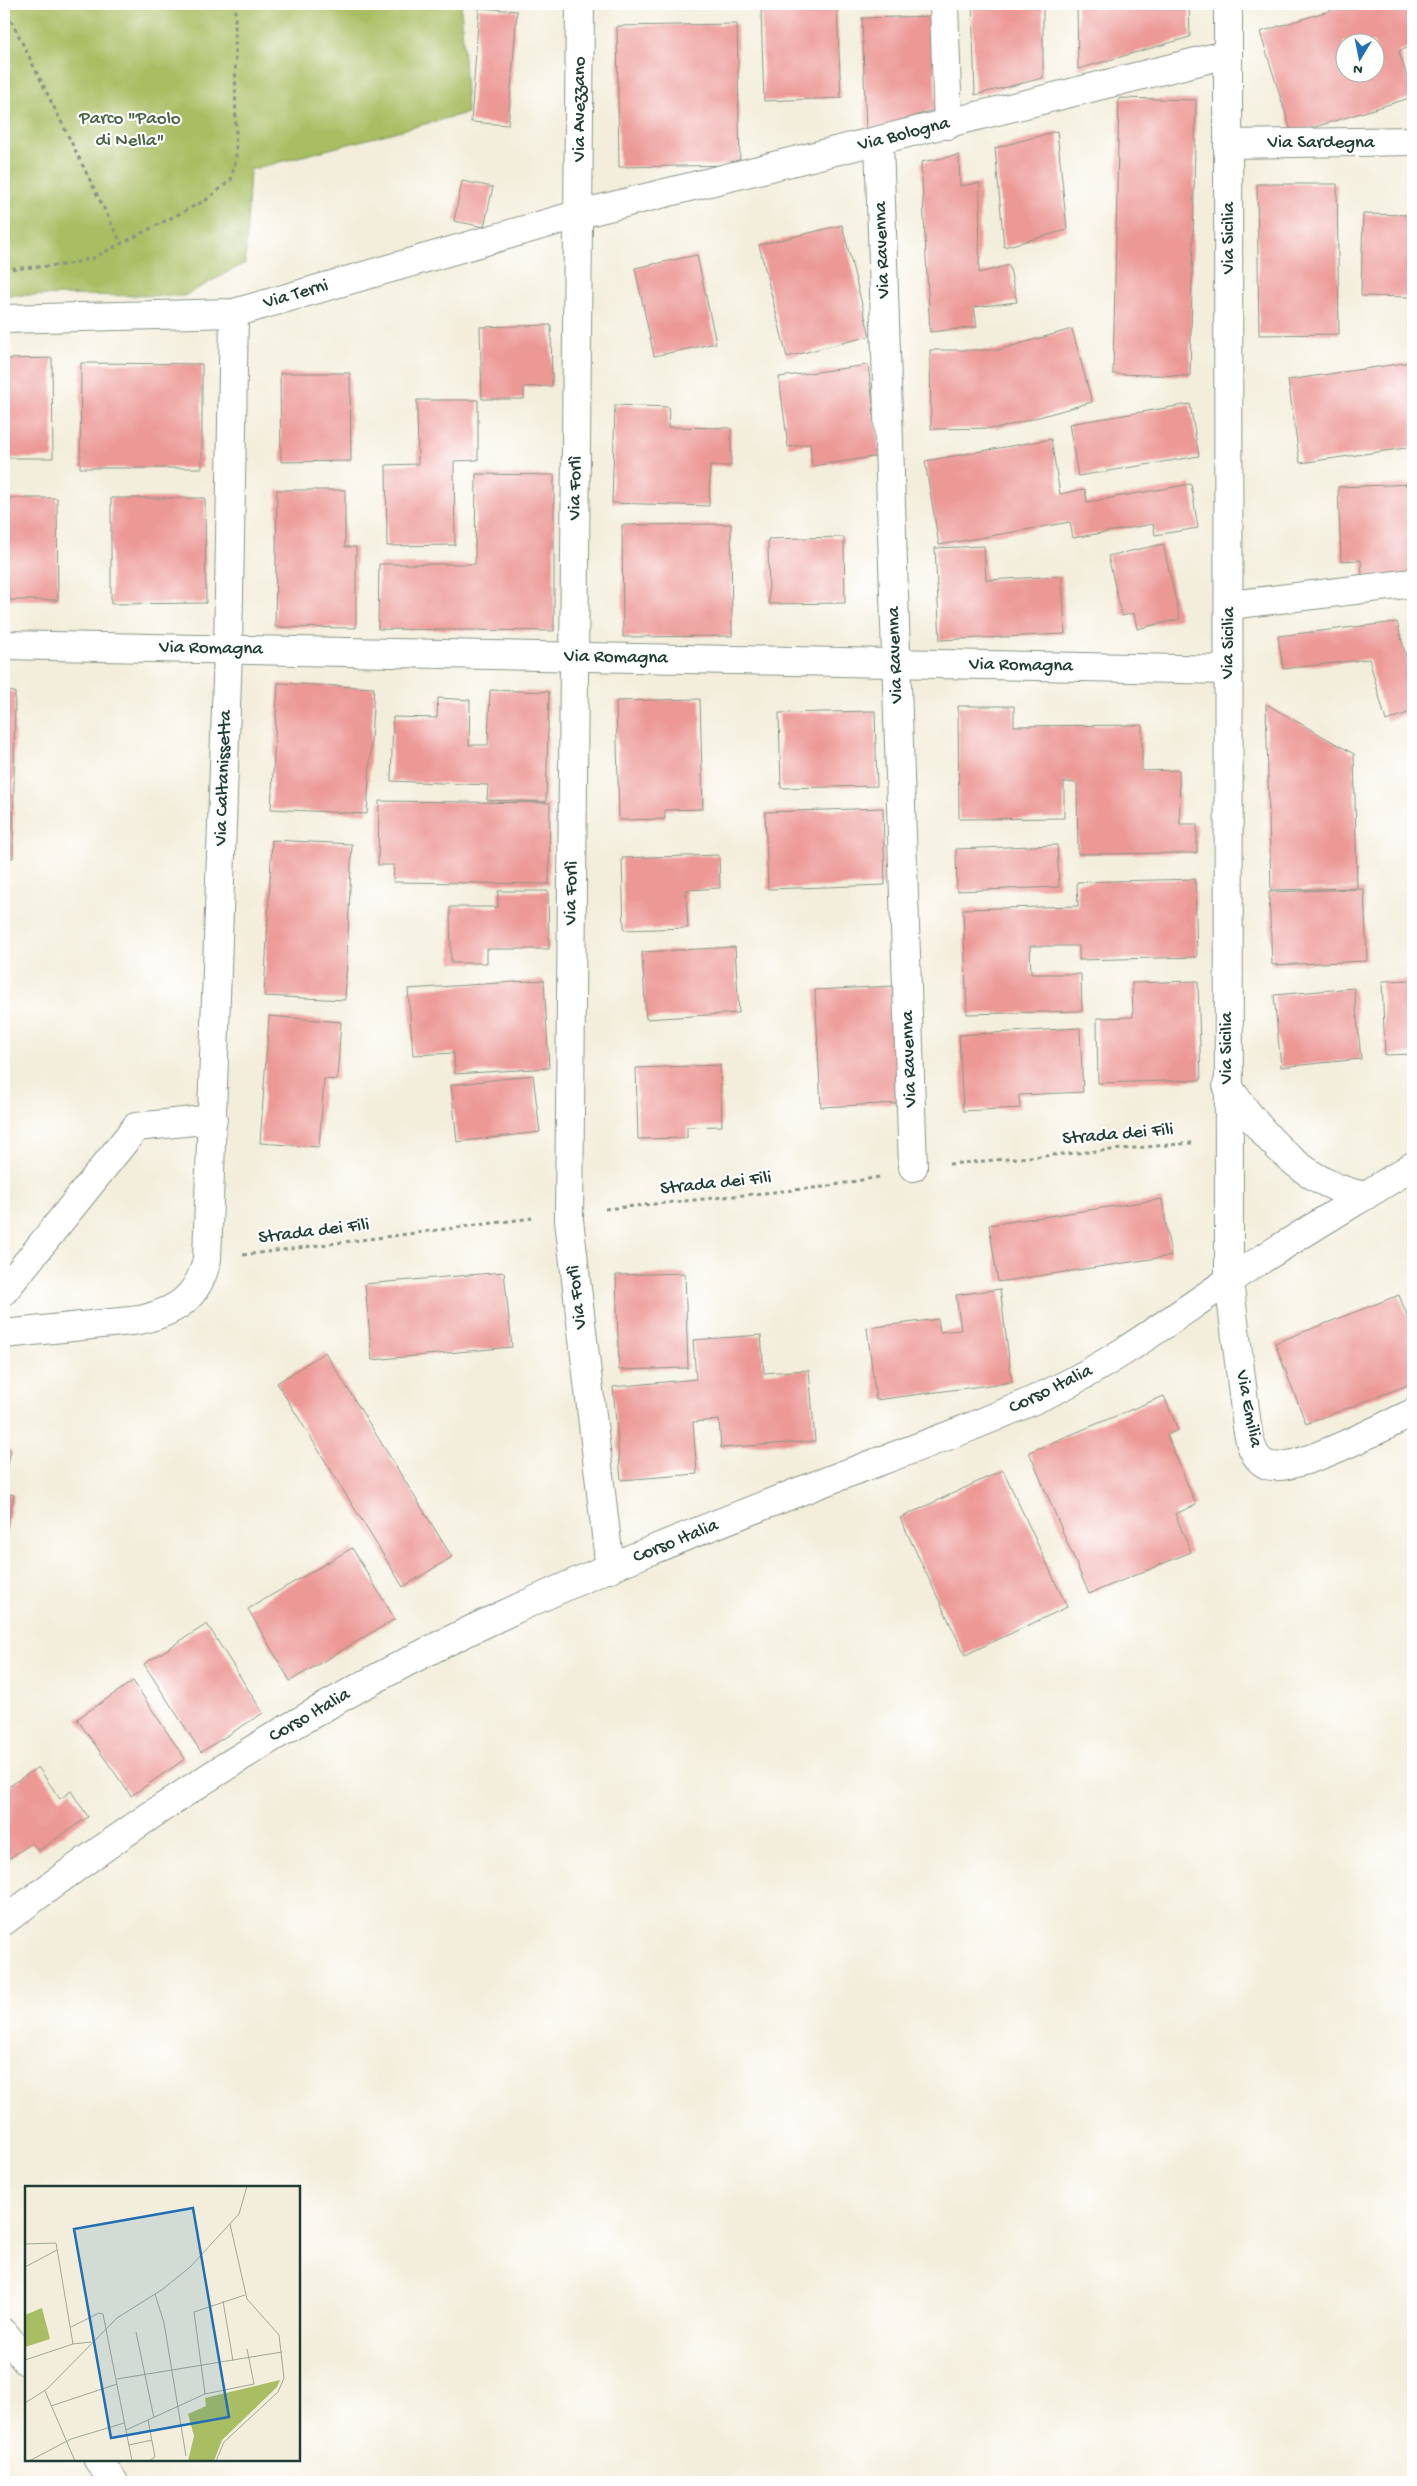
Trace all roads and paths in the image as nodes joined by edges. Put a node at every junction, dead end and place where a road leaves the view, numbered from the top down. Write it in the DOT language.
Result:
graph roads {
  1 [pos="235,4"];
  2 [pos="580,4"];
  3 [pos="944,4"];
  4 [pos="1228,4"];
  5 [pos="4,6"];
  6 [pos="1228,54"];
  7 [pos="948,124"];
  8 [pos="1413,141"];
  9 [pos="879,142"];
  10 [pos="1229,144"];
  11 [pos="580,214"];
  12 [pos="121,244"];
  13 [pos="4,269"];
  14 [pos="234,313"];
  15 [pos="4,319"];
  16 [pos="1413,583"];
  17 [pos="1230,605"];
  18 [pos="4,645"];
  19 [pos="228,650"];
  20 [pos="574,657"];
  21 [pos="897,664"];
  22 [pos="1228,670"];
  23 [pos="1227,1085"];
  24 [pos="213,1119"];
  25 [pos="1228,1140"];
  26 [pos="1413,1166"];
  27 [pos="914,1167"];
  28 [pos="1365,1196"];
  29 [pos="569,1213"];
  30 [pos="208,1251"];
  31 [pos="1229,1281"];
  32 [pos="4,1291"];
  33 [pos="4,1334"];
  34 [pos="1413,1412"];
  35 [pos="610,1569"];
  36 [pos="4,1921"];
  37 [pos="4,2333"];
  38 [pos="25,2360"];
  39 [pos="99,2461"];
  40 [pos="114,2482"];
  1 -- 12 [label="path"];
  2 -- 11 [label="street, Via Avezzano"];
  3 -- 7 [label="street"];
  4 -- 6 [label="street, Via Sicilia"];
  5 -- 12 [label="path"];
  6 -- 7 [label="street, Via Bologna"];
  6 -- 10 [label="street, Via Sicilia"];
  7 -- 9 [label="street, Via Bologna"];
  8 -- 10 [label="street, Via Sardegna"];
  9 -- 11 [label="street, Via Bologna"];
  9 -- 21 [label="street, Via Ravenna"];
  10 -- 17 [label="street, Via Sicilia"];
  11 -- 14 [label="street, Via Terni"];
  11 -- 20 [label="street, Via Forlì"];
  12 -- 13 [label="path"];
  14 -- 15 [label="street, Via Terni"];
  14 -- 19 [label="street, Via Caltanissetta"];
  16 -- 17 [label="street"];
  17 -- 22 [label="street, Via Sicilia"];
  18 -- 19 [label="street, Via Romagna"];
  19 -- 20 [label="street, Via Romagna"];
  19 -- 24 [label="street, Via Caltanissetta"];
  20 -- 21 [label="street, Via Romagna"];
  20 -- 29 [label="street, Via Forlì"];
  21 -- 22 [label="street, Via Romagna"];
  21 -- 27 [label="street, Via Ravenna"];
  22 -- 23 [label="street, Via Sicilia"];
  23 -- 25 [label="street, Via Sicilia"];
  23 -- 28 [label="street"];
  24 -- 30 [label="street, Via Caltanissetta"];
  24 -- 32 [label="street"];
  25 -- 27 [label="path, Strada dei Fili"];
  25 -- 31 [label="street, Via Sicilia"];
  26 -- 28 [label="street, Corso Italia"];
  27 -- 29 [label="path, Strada dei Fili"];
  28 -- 31 [label="street, Corso Italia"];
  29 -- 30 [label="path, Strada dei Fili"];
  29 -- 35 [label="street, Via Forlì"];
  30 -- 33 [label="street, Via Caltanissetta"];
  31 -- 34 [label="street, Via Emilia"];
  31 -- 35 [label="street, Corso Italia"];
  35 -- 36 [label="street, Corso Italia"];
  37 -- 38 [label="street"];
  39 -- 40 [label="street"];
}
